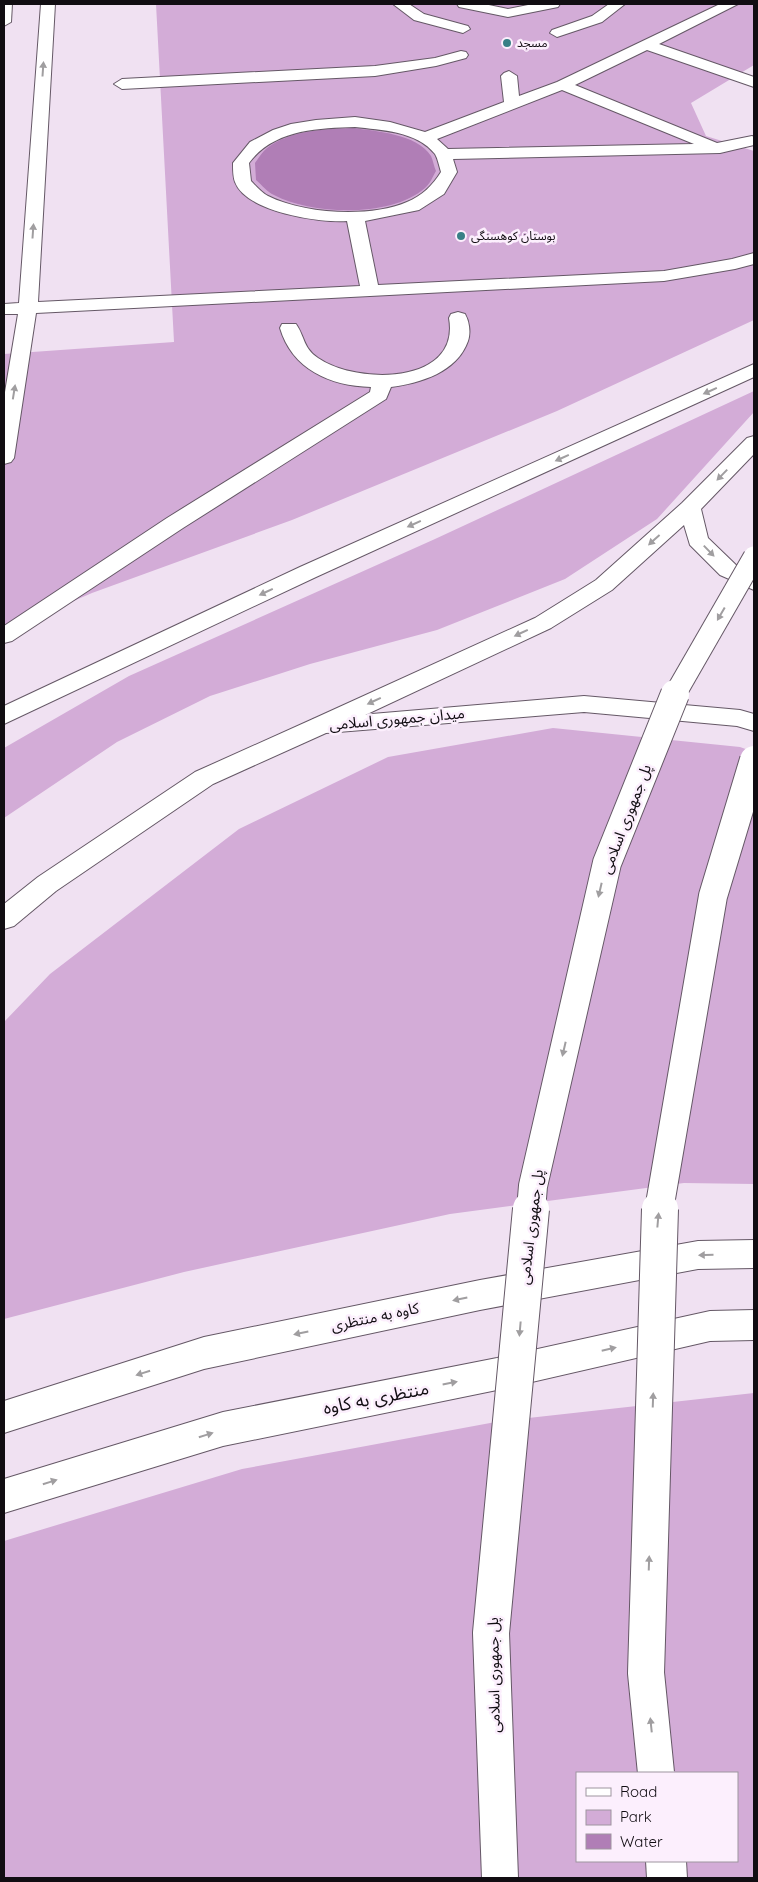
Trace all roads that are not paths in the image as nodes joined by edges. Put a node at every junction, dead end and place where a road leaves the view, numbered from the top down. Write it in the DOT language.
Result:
graph roads {
  1 [pos="5,4"];
  2 [pos="48,4"];
  3 [pos="400,4"];
  4 [pos="464,4"];
  5 [pos="553,4"];
  6 [pos="618,4"];
  7 [pos="731,4"];
  8 [pos="4,22"];
  9 [pos="463,30"];
  10 [pos="557,33"];
  11 [pos="647,44"];
  12 [pos="462,55"];
  13 [pos="509,76"];
  14 [pos="754,82"];
  15 [pos="122,84"];
  16 [pos="562,86"];
  17 [pos="512,104"];
  18 [pos="424,138"];
  19 [pos="752,141"];
  20 [pos="720,148"];
  21 [pos="444,154"];
  22 [pos="355,216"];
  23 [pos="754,258"];
  24 [pos="370,292"];
  25 [pos="28,308"];
  26 [pos="4,309"];
  27 [pos="458,318"];
  28 [pos="289,328"];
  29 [pos="754,370"];
  30 [pos="382,383"];
  31 [pos="754,442"];
  32 [pos="4,458"];
  33 [pos="690,508"];
  34 [pos="754,557"];
  35 [pos="754,583"];
  36 [pos="4,636"];
  37 [pos="4,716"];
  38 [pos="754,723"];
  39 [pos="322,725"];
  40 [pos="754,760"];
  41 [pos="4,919"];
  42 [pos="754,1254"];
  43 [pos="754,1325"];
  44 [pos="4,1417"];
  45 [pos="4,1496"];
  46 [pos="656,1772"];
  47 [pos="666,1862"];
  48 [pos="500,1878"];
  49 [pos="667,1878"];
  1 -- 8 [label="main road"];
  25 -- 2 [label="main road, one-way"];
  3 -- 9 [label="main road"];
  4 -- 5 [label="main road"];
  6 -- 10 [label="main road"];
  7 -- 11 [label="main road"];
  11 -- 14 [label="main road"];
  11 -- 16 [label="main road"];
  12 -- 15 [label="main road"];
  13 -- 17 [label="main road"];
  16 -- 17 [label="main road"];
  16 -- 20 [label="main road"];
  17 -- 18 [label="main road"];
  18 -- 21 [label="main road"];
  18 -- 22 [label="main road"];
  19 -- 20 [label="main road"];
  20 -- 21 [label="main road"];
  21 -- 22 [label="main road"];
  22 -- 24 [label="main road"];
  23 -- 24 [label="main road"];
  24 -- 25 [label="main road"];
  25 -- 26 [label="main road"];
  32 -- 25 [label="main road, one-way"];
  27 -- 30 [label="main road"];
  28 -- 30 [label="main road"];
  29 -- 37 [label="main road, one-way"];
  30 -- 36 [label="main road"];
  31 -- 33 [label="main road, one-way"];
  33 -- 35 [label="main road, one-way"];
  33 -- 39 [label="main road, one-way"];
  34 -- 48 [label="main road, پل جمهوری اسلامی, one-way, bridge"];
  38 -- 39 [label="main road, میدان جمهوری اسلامی"];
  39 -- 41 [label="main road, میدان جمهوری اسلامی"];
  46 -- 40 [label="main road, one-way, bridge"];
  42 -- 44 [label="main road, کاوه به منتظری, one-way"];
  45 -- 43 [label="main road, منتظری به کاوه, one-way"];
  47 -- 49 [label="main road"];
}
